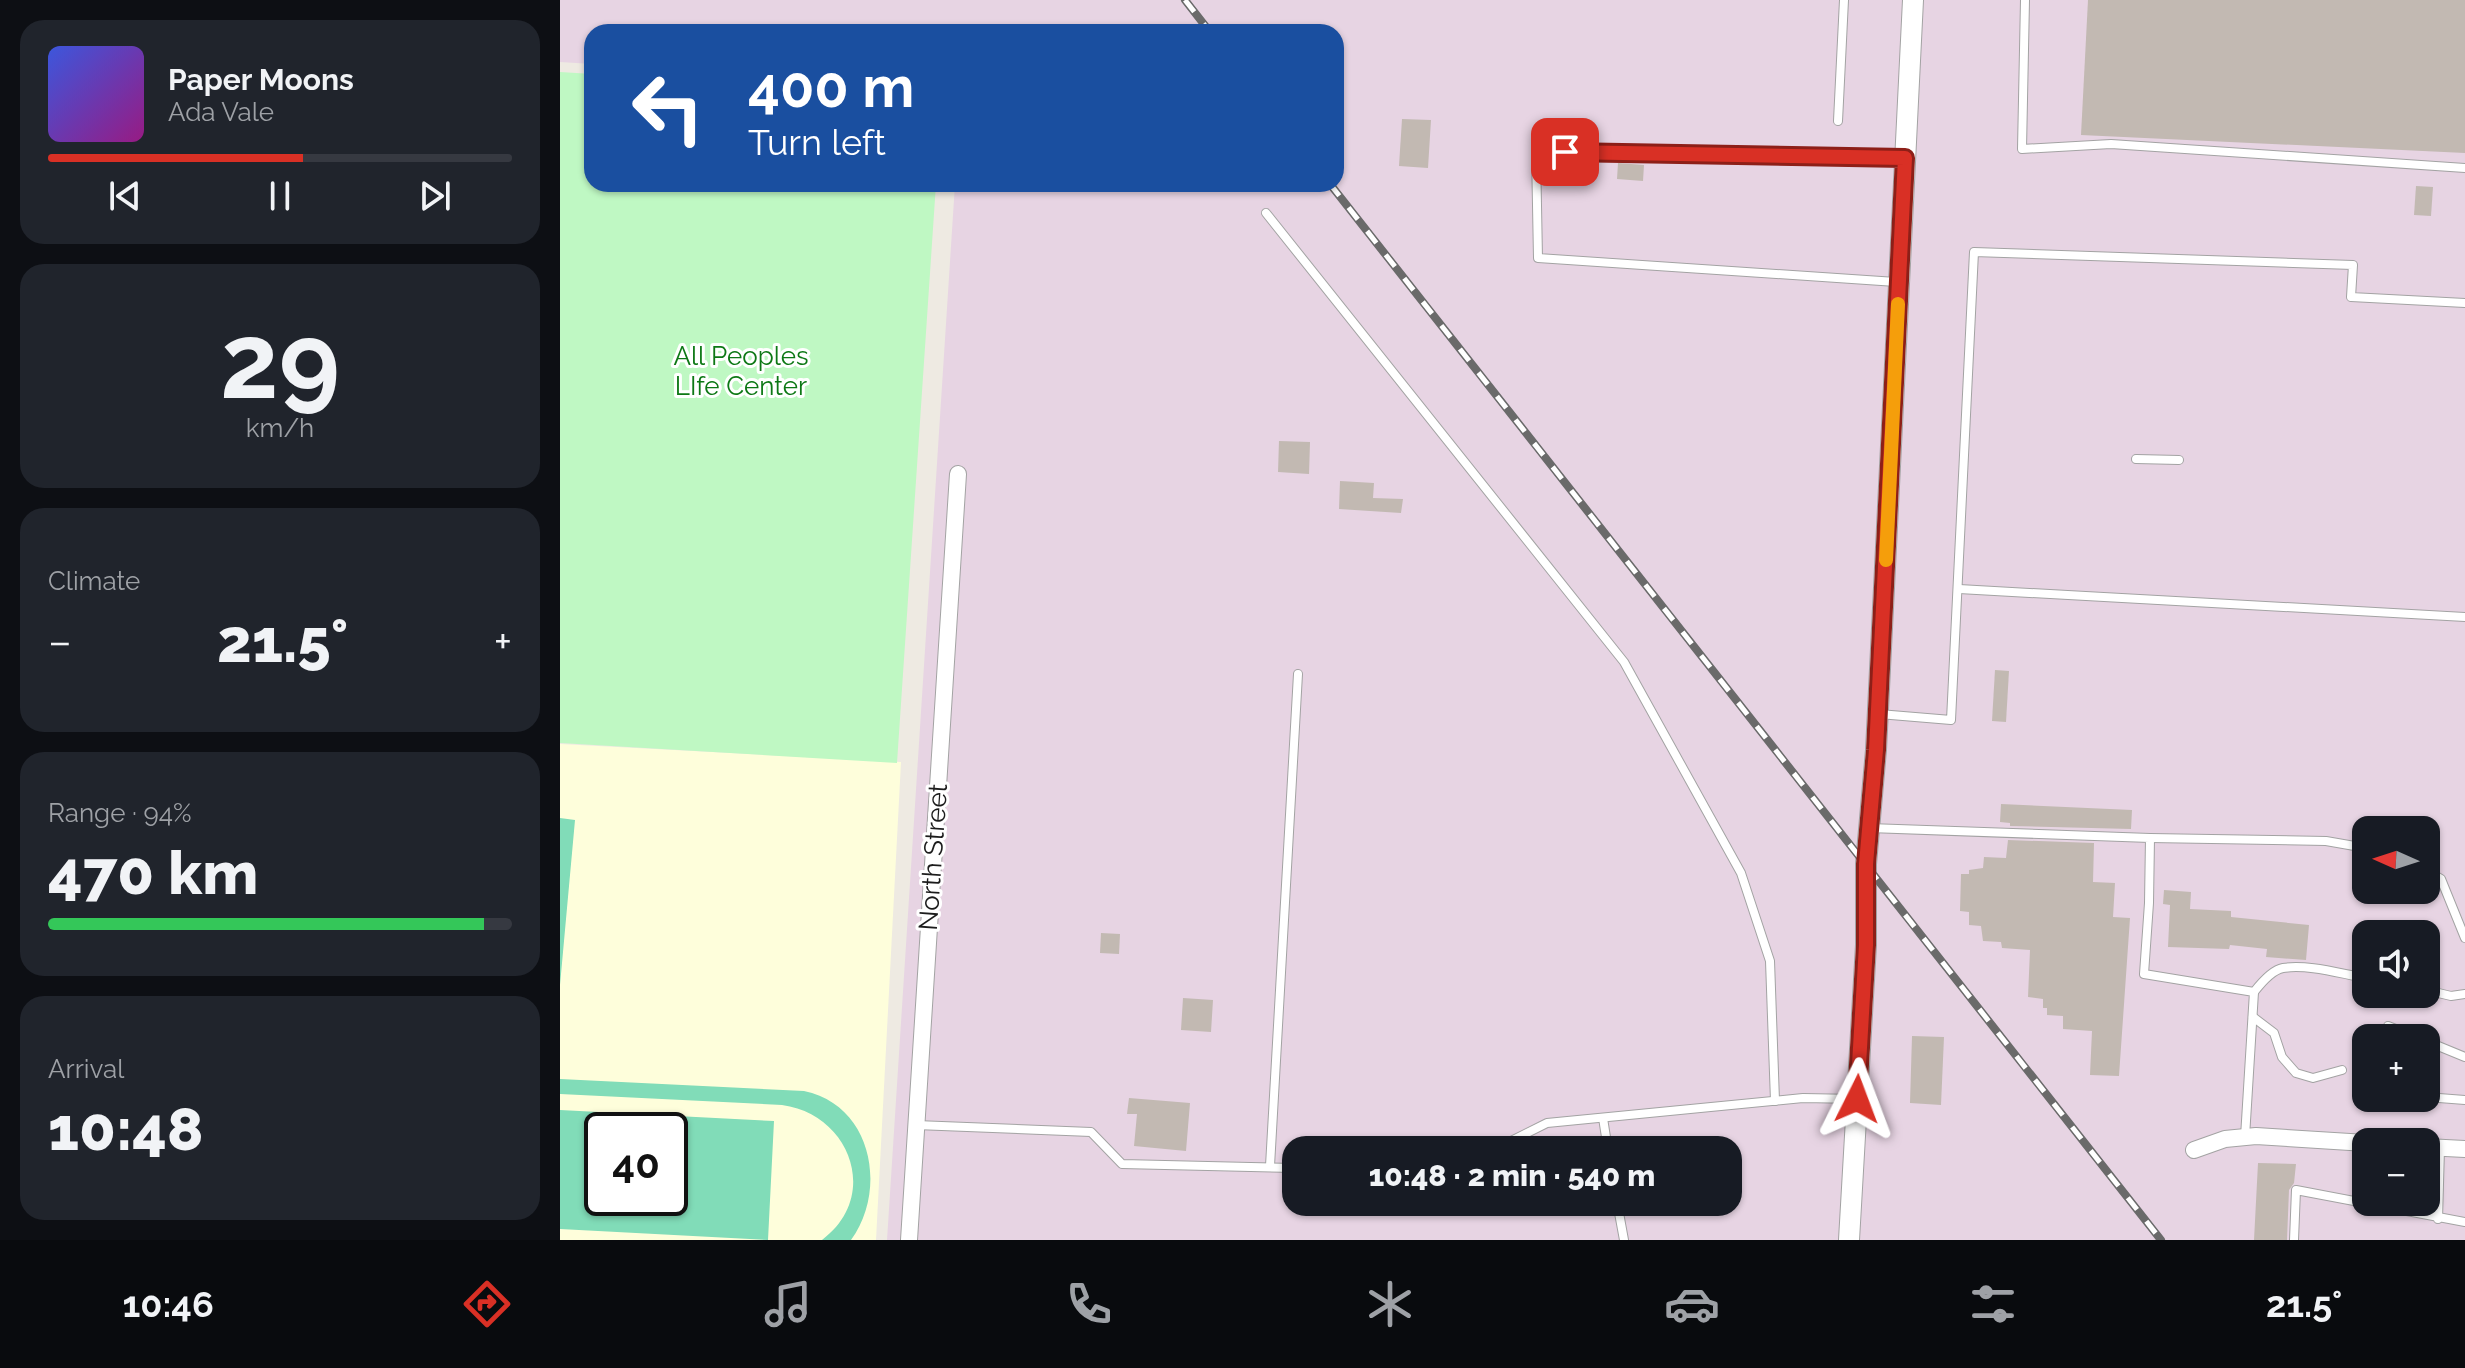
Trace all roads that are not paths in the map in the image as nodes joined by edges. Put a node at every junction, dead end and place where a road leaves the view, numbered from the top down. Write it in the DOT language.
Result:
graph roads {
  1 [pos="1844,0"];
  2 [pos="1913,0"];
  3 [pos="2025,0"];
  4 [pos="1838,121"];
  5 [pos="1905,158"];
  6 [pos="2465,168"];
  7 [pos="1266,213"];
  8 [pos="1899,283"];
  9 [pos="2465,303"];
  10 [pos="2136,459"];
  11 [pos="2179,460"];
  12 [pos="958,474"];
  13 [pos="1959,589"];
  14 [pos="2465,617"];
  15 [pos="1298,674"];
  16 [pos="1878,714"];
  17 [pos="1869,828"];
  18 [pos="2150,838"];
  19 [pos="2352,846"];
  20 [pos="2440,878"];
  21 [pos="2465,938"];
  22 [pos="2352,976"];
  23 [pos="2254,992"];
  24 [pos="2440,993"];
  25 [pos="2465,994"];
  26 [pos="2253,1017"];
  27 [pos="2440,1047"];
  28 [pos="2465,1057"];
  29 [pos="2342,1070"];
  30 [pos="2440,1098"];
  31 [pos="1857,1099"];
  32 [pos="2465,1100"];
  33 [pos="1775,1101"];
  34 [pos="1603,1118"];
  35 [pos="916,1125"];
  36 [pos="1521,1136"];
  37 [pos="1606,1136"];
  38 [pos="2245,1138"];
  39 [pos="2352,1142"];
  40 [pos="2440,1147"];
  41 [pos="2465,1149"];
  42 [pos="2194,1150"];
  43 [pos="1270,1166"];
  44 [pos="1282,1167"];
  45 [pos="1620,1216"];
  46 [pos="2438,1216"];
  47 [pos="2438,1219"];
  48 [pos="2465,1222"];
  49 [pos="909,1240"];
  50 [pos="1624,1240"];
  51 [pos="1849,1240"];
  52 [pos="2294,1240"];
  1 -- 4 [label="lane"];
  2 -- 5 [label="street"];
  3 -- 6 [label="lane"];
  5 -- 8 [label="street"];
  5 -- 8 [label="lane"];
  7 -- 33 [label="lane"];
  8 -- 16 [label="street"];
  9 -- 13 [label="lane"];
  10 -- 11 [label="lane"];
  12 -- 35 [label="street, North Street"];
  13 -- 14 [label="lane"];
  13 -- 16 [label="lane"];
  15 -- 43 [label="lane"];
  16 -- 17 [label="street"];
  17 -- 18 [label="lane"];
  17 -- 31 [label="street"];
  18 -- 19 [label="lane"];
  18 -- 23 [label="lane"];
  20 -- 21 [label="lane"];
  22 -- 23 [label="lane"];
  23 -- 26 [label="lane"];
  24 -- 25 [label="lane"];
  26 -- 29 [label="lane"];
  26 -- 38 [label="lane"];
  27 -- 28 [label="lane"];
  30 -- 32 [label="lane"];
  31 -- 33 [label="lane"];
  31 -- 51 [label="street"];
  33 -- 34 [label="lane"];
  34 -- 36 [label="lane"];
  34 -- 37 [label="lane"];
  35 -- 43 [label="lane"];
  35 -- 49 [label="street, North Street"];
  38 -- 39 [label="street"];
  38 -- 42 [label="street"];
  40 -- 41 [label="street"];
  43 -- 44 [label="lane"];
  45 -- 50 [label="lane"];
  46 -- 47 [label="lane"];
  47 -- 48 [label="lane"];
  47 -- 52 [label="lane"];
}
